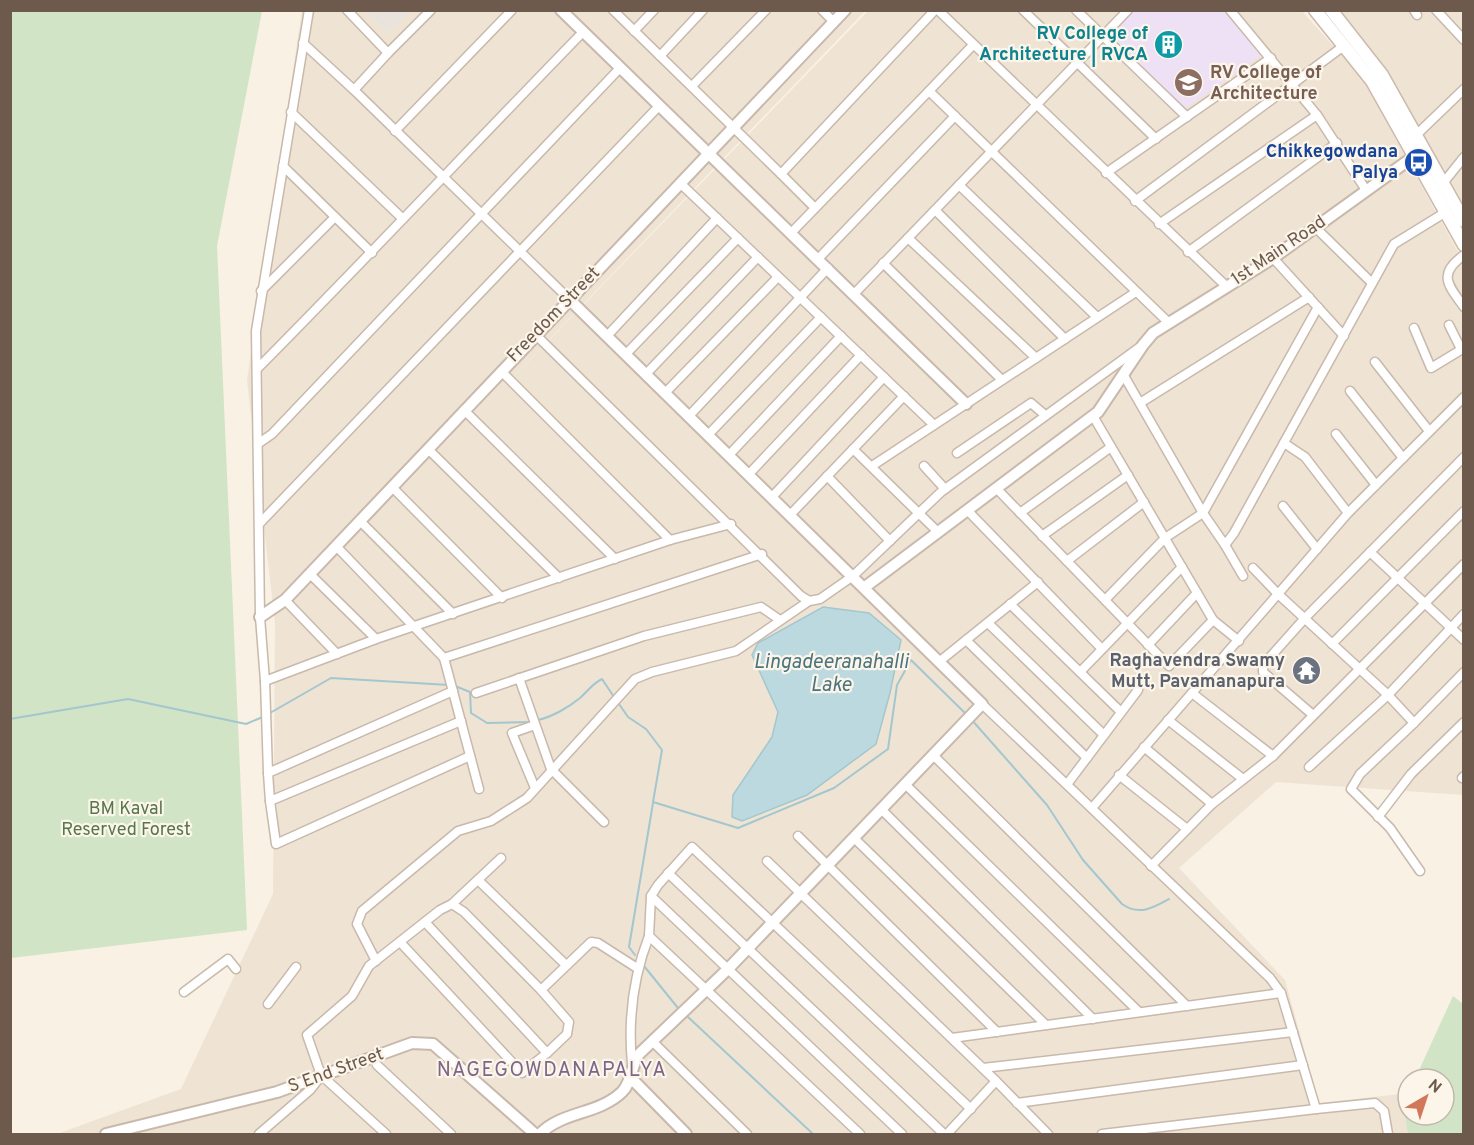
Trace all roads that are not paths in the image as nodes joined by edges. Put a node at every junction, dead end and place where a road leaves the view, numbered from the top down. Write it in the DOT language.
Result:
graph roads {
  1 [pos="309,10"];
  2 [pos="347,10"];
  3 [pos="432,10"];
  4 [pos="512,10"];
  5 [pos="561,10"];
  6 [pos="613,10"];
  7 [pos="654,10"];
  8 [pos="703,10"];
  9 [pos="766,10"];
  10 [pos="822,10"];
  11 [pos="845,10"];
  12 [pos="936,10"];
  13 [pos="1023,10"];
  14 [pos="1076,10"];
  15 [pos="1128,10"];
  16 [pos="1230,10"];
  17 [pos="1315,10"];
  18 [pos="1331,10"];
  19 [pos="1436,10"];
  20 [pos="834,22"];
  21 [pos="634,31"];
  22 [pos="583,32"];
  23 [pos="1103,36"];
  24 [pos="1464,40"];
  25 [pos="303,43"];
  26 [pos="973,45"];
  27 [pos="1345,45"];
  28 [pos="388,53"];
  29 [pos="660,56"];
  30 [pos="1271,58"];
  31 [pos="1077,63"];
  32 [pos="620,68"];
  33 [pos="1295,85"];
  34 [pos="692,86"];
  35 [pos="1464,89"];
  36 [pos="354,90"];
  37 [pos="929,91"];
  38 [pos="1036,105"];
  39 [pos="659,106"];
  40 [pos="291,112"];
  41 [pos="1317,115"];
  42 [pos="955,116"];
  43 [pos="1186,117"];
  44 [pos="733,128"];
  45 [pos="395,131"];
  46 [pos="1156,139"];
  47 [pos="1337,143"];
  48 [pos="1416,146"];
  49 [pos="991,151"];
  50 [pos="708,154"];
  51 [pos="1464,158"];
  52 [pos="283,166"];
  53 [pos="1107,173"];
  54 [pos="781,174"];
  55 [pos="442,177"];
  56 [pos="1444,182"];
  57 [pos="680,183"];
  58 [pos="959,184"];
  59 [pos="1366,190"];
  60 [pos="1135,201"];
  61 [pos="815,208"];
  62 [pos="934,210"];
  63 [pos="1446,212"];
  64 [pos="482,214"];
  65 [pos="335,217"];
  66 [pos="717,218"];
  67 [pos="403,219"];
  68 [pos="1464,221"];
  69 [pos="1159,225"];
  70 [pos="1316,228"];
  71 [pos="791,233"];
  72 [pos="738,238"];
  73 [pos="908,238"];
  74 [pos="1464,245"];
  75 [pos="519,251"];
  76 [pos="1188,252"];
  77 [pos="372,253"];
  78 [pos="1464,255"];
  79 [pos="758,257"];
  80 [pos="1273,258"];
  81 [pos="818,259"];
  82 [pos="883,263"];
  83 [pos="828,268"];
  84 [pos="778,277"];
  85 [pos="1372,283"];
  86 [pos="1226,286"];
  87 [pos="260,292"];
  88 [pos="1136,292"];
  89 [pos="854,294"];
  90 [pos="1309,297"];
  91 [pos="801,298"];
  92 [pos="569,299"];
  93 [pos="1464,307"];
  94 [pos="1318,308"];
  95 [pos="821,317"];
  96 [pos="1097,317"];
  97 [pos="1168,322"];
  98 [pos="1449,326"];
  99 [pos="1414,328"];
  100 [pos="536,335"];
  101 [pos="607,336"];
  102 [pos="841,336"];
  103 [pos="1344,336"];
  104 [pos="1065,339"];
  105 [pos="1143,345"];
  106 [pos="1462,348"];
  107 [pos="626,354"];
  108 [pos="861,355"];
  109 [pos="1036,358"];
  110 [pos="1376,362"];
  111 [pos="258,368"];
  112 [pos="501,371"];
  113 [pos="646,374"];
  114 [pos="1123,374"];
  115 [pos="884,377"];
  116 [pos="1002,380"];
  117 [pos="1350,391"];
  118 [pos="665,393"];
  119 [pos="904,396"];
  120 [pos="1464,397"];
  121 [pos="1140,403"];
  122 [pos="966,404"];
  123 [pos="464,410"];
  124 [pos="1045,415"];
  125 [pos="689,416"];
  126 [pos="1093,416"];
  127 [pos="934,425"];
  128 [pos="1429,431"];
  129 [pos="1336,434"];
  130 [pos="708,435"];
  131 [pos="259,443"];
  132 [pos="1284,443"];
  133 [pos="1112,447"];
  134 [pos="428,449"];
  135 [pos="853,449"];
  136 [pos="957,453"];
  137 [pos="729,455"];
  138 [pos="1464,457"];
  139 [pos="1403,458"];
  140 [pos="872,466"];
  141 [pos="924,466"];
  142 [pos="749,474"];
  143 [pos="1128,475"];
  144 [pos="827,476"];
  145 [pos="1376,485"];
  146 [pos="392,487"];
  147 [pos="996,488"];
  148 [pos="945,489"];
  149 [pos="772,497"];
  150 [pos="1143,502"];
  151 [pos="1283,506"];
  152 [pos="968,510"];
  153 [pos="1464,511"];
  154 [pos="918,512"];
  155 [pos="1020,513"];
  156 [pos="1203,513"];
  157 [pos="1348,513"];
  158 [pos="790,515"];
  159 [pos="360,521"];
  160 [pos="260,523"];
  161 [pos="731,524"];
  162 [pos="938,532"];
  163 [pos="1042,536"];
  164 [pos="1165,538"];
  165 [pos="670,540"];
  166 [pos="890,541"];
  167 [pos="1225,545"];
  168 [pos="336,546"];
  169 [pos="1317,549"];
  170 [pos="1370,552"];
  171 [pos="762,554"];
  172 [pos="615,559"];
  173 [pos="1067,561"];
  174 [pos="1464,564"];
  175 [pos="1182,567"];
  176 [pos="1253,568"];
  177 [pos="310,574"];
  178 [pos="854,576"];
  179 [pos="1243,576"];
  180 [pos="559,578"];
  181 [pos="1397,578"];
  182 [pos="1038,582"];
  183 [pos="865,587"];
  184 [pos="1197,593"];
  185 [pos="1278,594"];
  186 [pos="502,598"];
  187 [pos="285,600"];
  188 [pos="1105,600"];
  189 [pos="810,601"];
  190 [pos="1010,604"];
  191 [pos="1425,604"];
  192 [pos="1464,614"];
  193 [pos="453,615"];
  194 [pos="260,617"];
  195 [pos="1305,618"];
  196 [pos="780,620"];
  197 [pos="1213,620"];
  198 [pos="987,623"];
  199 [pos="1128,624"];
  200 [pos="1450,627"];
  201 [pos="414,628"];
  202 [pos="376,639"];
  203 [pos="966,640"];
  204 [pos="1464,640"];
  205 [pos="1239,641"];
  206 [pos="1332,644"];
  207 [pos="1148,645"];
  208 [pos="1102,649"];
  209 [pos="337,654"];
  210 [pos="444,658"];
  211 [pos="940,662"];
  212 [pos="1359,670"];
  213 [pos="1080,672"];
  214 [pos="1464,672"];
  215 [pos="519,678"];
  216 [pos="265,681"];
  217 [pos="1138,690"];
  218 [pos="453,691"];
  219 [pos="476,693"];
  220 [pos="1192,693"];
  221 [pos="1388,695"];
  222 [pos="982,704"];
  223 [pos="1121,712"];
  224 [pos="1313,715"];
  225 [pos="1168,720"];
  226 [pos="461,721"];
  227 [pos="1464,722"];
  228 [pos="1414,723"];
  229 [pos="535,725"];
  230 [pos="1104,735"];
  231 [pos="1144,747"];
  232 [pos="933,755"];
  233 [pos="470,756"];
  234 [pos="1273,756"];
  235 [pos="1087,758"];
  236 [pos="1309,767"];
  237 [pos="551,769"];
  238 [pos="268,773"];
  239 [pos="1119,775"];
  240 [pos="1243,779"];
  241 [pos="1068,783"];
  242 [pos="905,784"];
  243 [pos="535,788"];
  244 [pos="479,789"];
  245 [pos="270,801"];
  246 [pos="1212,804"];
  247 [pos="1092,808"];
  248 [pos="881,809"];
  249 [pos="1378,817"];
  250 [pos="604,822"];
  251 [pos="1187,830"];
  252 [pos="798,836"];
  253 [pos="854,838"];
  254 [pos="501,858"];
  255 [pos="768,861"];
  256 [pos="828,864"];
  257 [pos="1151,866"];
  258 [pos="1420,871"];
  259 [pos="668,873"];
  260 [pos="478,880"];
  261 [pos="801,892"];
  262 [pos="651,896"];
  263 [pos="452,904"];
  264 [pos="425,922"];
  265 [pos="773,922"];
  266 [pos="649,936"];
  267 [pos="400,942"];
  268 [pos="749,947"];
  269 [pos="376,961"];
  270 [pos="566,965"];
  271 [pos="296,967"];
  272 [pos="637,968"];
  273 [pos="236,969"];
  274 [pos="728,969"];
  275 [pos="707,989"];
  276 [pos="541,990"];
  277 [pos="184,992"];
  278 [pos="1281,993"];
  279 [pos="268,1004"];
  280 [pos="1187,1006"];
  281 [pos="1139,1012"];
  282 [pos="1093,1018"];
  283 [pos="1046,1025"];
  284 [pos="997,1032"];
  285 [pos="1293,1032"];
  286 [pos="952,1038"];
  287 [pos="652,1042"];
  288 [pos="547,1053"];
  289 [pos="632,1064"];
  290 [pos="377,1065"];
  291 [pos="1303,1065"];
  292 [pos="983,1068"];
  293 [pos="321,1075"];
  294 [pos="630,1077"];
  295 [pos="996,1081"];
  296 [pos="1017,1103"];
  297 [pos="970,1109"];
  298 [pos="1317,1109"];
  299 [pos="128,1132"];
  300 [pos="106,1134"];
  301 [pos="259,1134"];
  302 [pos="386,1134"];
  303 [pos="452,1134"];
  304 [pos="535,1134"];
  305 [pos="540,1134"];
  306 [pos="686,1134"];
  307 [pos="747,1134"];
  308 [pos="860,1134"];
  309 [pos="902,1134"];
  310 [pos="945,1134"];
  311 [pos="1048,1134"];
  312 [pos="1102,1134"];
  313 [pos="1388,1134"];
  1 -- 25 [label="street"];
  2 -- 28 [label="street"];
  3 -- 28 [label="street"];
  4 -- 45 [label="street"];
  5 -- 22 [label="street"];
  6 -- 21 [label="street"];
  7 -- 21 [label="street"];
  8 -- 29 [label="street"];
  9 -- 34 [label="street"];
  10 -- 20 [label="street"];
  11 -- 20 [label="street, Freedom Street"];
  12 -- 26 [label="street"];
  12 -- 54 [label="street"];
  13 -- 31 [label="street"];
  14 -- 23 [label="street"];
  15 -- 23 [label="street"];
  16 -- 30 [label="street"];
  17 -- 27 [label="main road"];
  18 -- 48 [label="main road"];
  19 -- 24 [label="street"];
  20 -- 44 [label="street, Freedom Street"];
  21 -- 29 [label="street"];
  22 -- 32 [label="street"];
  22 -- 55 [label="street"];
  23 -- 31 [label="street"];
  23 -- 43 [label="street"];
  25 -- 36 [label="street"];
  25 -- 40 [label="street"];
  26 -- 37 [label="street"];
  26 -- 38 [label="street"];
  27 -- 33 [label="street"];
  27 -- 48 [label="main road"];
  28 -- 36 [label="street"];
  29 -- 34 [label="street"];
  30 -- 33 [label="street"];
  30 -- 43 [label="street"];
  31 -- 38 [label="street"];
  31 -- 46 [label="street"];
  32 -- 39 [label="street"];
  32 -- 64 [label="street"];
  33 -- 41 [label="street"];
  33 -- 60 [label="street"];
  34 -- 44 [label="street"];
  35 -- 48 [label="street"];
  36 -- 45 [label="street"];
  37 -- 42 [label="street"];
  37 -- 61 [label="street"];
  38 -- 49 [label="street"];
  38 -- 53 [label="street"];
  39 -- 50 [label="street"];
  39 -- 75 [label="street"];
  40 -- 52 [label="street"];
  40 -- 67 [label="street"];
  41 -- 47 [label="street"];
  41 -- 69 [label="street"];
  42 -- 49 [label="street"];
  42 -- 81 [label="street"];
  43 -- 46 [label="street"];
  44 -- 50 [label="street, Freedom Street"];
  44 -- 54 [label="street"];
  45 -- 55 [label="street"];
  46 -- 53 [label="street"];
  47 -- 59 [label="street"];
  47 -- 76 [label="street"];
  48 -- 56 [label="main road"];
  48 -- 59 [label="street, 1st Main Road"];
  48 -- 63 [label="main road"];
  49 -- 58 [label="street"];
  49 -- 88 [label="street"];
  50 -- 57 [label="street, Freedom Street"];
  50 -- 71 [label="street"];
  51 -- 56 [label="street"];
  52 -- 65 [label="street"];
  52 -- 87 [label="street"];
  53 -- 60 [label="street"];
  54 -- 61 [label="street"];
  55 -- 64 [label="street"];
  55 -- 67 [label="street"];
  56 -- 68 [label="main road"];
  57 -- 66 [label="street"];
  57 -- 92 [label="street, Freedom Street"];
  58 -- 62 [label="street"];
  58 -- 96 [label="street"];
  59 -- 70 [label="street, 1st Main Road"];
  60 -- 69 [label="street"];
  61 -- 71 [label="street"];
  62 -- 73 [label="street"];
  62 -- 104 [label="street"];
  63 -- 74 [label="main road"];
  63 -- 85 [label="street"];
  64 -- 75 [label="street"];
  64 -- 131 [label="street"];
  65 -- 77 [label="street"];
  65 -- 87 [label="street"];
  66 -- 72 [label="street"];
  66 -- 101 [label="street"];
  67 -- 77 [label="street"];
  69 -- 76 [label="street"];
  70 -- 80 [label="street, 1st Main Road"];
  70 -- 85 [label="street"];
  71 -- 81 [label="street"];
  72 -- 79 [label="street"];
  72 -- 107 [label="street"];
  73 -- 82 [label="street"];
  73 -- 109 [label="street"];
  75 -- 92 [label="street"];
  75 -- 160 [label="street"];
  76 -- 86 [label="street"];
  77 -- 111 [label="street"];
  78 -- 93 [label="street"];
  79 -- 84 [label="street"];
  79 -- 113 [label="street"];
  80 -- 86 [label="street, 1st Main Road"];
  80 -- 90 [label="street"];
  81 -- 83 [label="street"];
  82 -- 89 [label="street"];
  82 -- 116 [label="street"];
  83 -- 89 [label="street"];
  83 -- 91 [label="street"];
  84 -- 91 [label="street"];
  84 -- 118 [label="street"];
  85 -- 103 [label="street"];
  86 -- 97 [label="street, 1st Main Road"];
  87 -- 111 [label="street"];
  88 -- 96 [label="street"];
  88 -- 97 [label="street"];
  89 -- 122 [label="street"];
  90 -- 94 [label="street"];
  90 -- 121 [label="street"];
  91 -- 95 [label="street"];
  91 -- 125 [label="street"];
  92 -- 100 [label="street, Freedom Street"];
  92 -- 101 [label="street"];
  94 -- 103 [label="street"];
  94 -- 156 [label="street"];
  95 -- 102 [label="street"];
  95 -- 130 [label="street"];
  96 -- 104 [label="street"];
  97 -- 105 [label="street, 1st Main Road"];
  98 -- 106 [label="street"];
  99 -- 106 [label="street"];
  100 -- 112 [label="street, Freedom Street"];
  100 -- 161 [label="street"];
  101 -- 107 [label="street"];
  102 -- 108 [label="street"];
  102 -- 137 [label="street"];
  103 -- 132 [label="street"];
  104 -- 109 [label="street"];
  105 -- 114 [label="street, 1st Main Road"];
  105 -- 124 [label="street"];
  107 -- 113 [label="street"];
  108 -- 115 [label="street"];
  108 -- 142 [label="street"];
  109 -- 116 [label="street"];
  110 -- 128 [label="street"];
  111 -- 131 [label="street"];
  112 -- 123 [label="street, Freedom Street"];
  112 -- 165 [label="street"];
  113 -- 118 [label="street"];
  114 -- 121 [label="street"];
  114 -- 126 [label="street, 1st Main Road"];
  115 -- 119 [label="street"];
  115 -- 149 [label="street"];
  116 -- 122 [label="street"];
  117 -- 139 [label="street"];
  118 -- 125 [label="street"];
  119 -- 127 [label="street"];
  119 -- 135 [label="street"];
  120 -- 128 [label="street"];
  121 -- 156 [label="street"];
  122 -- 127 [label="street"];
  123 -- 134 [label="street, Freedom Street"];
  123 -- 172 [label="street"];
  124 -- 136 [label="street"];
  124 -- 148 [label="street"];
  125 -- 130 [label="street"];
  126 -- 133 [label="street"];
  126 -- 147 [label="street, 1st Main Road"];
  127 -- 140 [label="street"];
  128 -- 139 [label="street"];
  129 -- 145 [label="street"];
  130 -- 137 [label="street"];
  131 -- 160 [label="street"];
  132 -- 157 [label="street"];
  132 -- 167 [label="street"];
  133 -- 143 [label="street"];
  133 -- 155 [label="street"];
  134 -- 146 [label="street, Freedom Street"];
  134 -- 180 [label="street"];
  135 -- 140 [label="street"];
  135 -- 144 [label="street"];
  137 -- 142 [label="street"];
  138 -- 170 [label="street"];
  139 -- 145 [label="street"];
  140 -- 154 [label="street"];
  141 -- 148 [label="street"];
  142 -- 149 [label="street"];
  143 -- 150 [label="street"];
  143 -- 163 [label="street"];
  144 -- 158 [label="street"];
  144 -- 166 [label="street"];
  145 -- 157 [label="street"];
  146 -- 159 [label="street, Freedom Street"];
  146 -- 186 [label="street"];
  147 -- 152 [label="street, 1st Main Road"];
  147 -- 155 [label="street"];
  148 -- 154 [label="street"];
  149 -- 158 [label="street"];
  150 -- 164 [label="street"];
  150 -- 173 [label="street"];
  151 -- 169 [label="street"];
  152 -- 162 [label="street, 1st Main Road"];
  152 -- 182 [label="street"];
  153 -- 181 [label="street"];
  154 -- 162 [label="street"];
  154 -- 166 [label="street"];
  155 -- 163 [label="street"];
  156 -- 164 [label="street"];
  156 -- 167 [label="street"];
  157 -- 169 [label="street"];
  158 -- 178 [label="street"];
  159 -- 168 [label="street, Freedom Street"];
  159 -- 193 [label="street"];
  160 -- 194 [label="street"];
  161 -- 165 [label="street"];
  161 -- 171 [label="street"];
  162 -- 183 [label="street, 1st Main Road"];
  163 -- 173 [label="street"];
  164 -- 175 [label="street"];
  164 -- 188 [label="street"];
  165 -- 172 [label="street"];
  166 -- 178 [label="street"];
  167 -- 179 [label="street"];
  168 -- 177 [label="street, Freedom Street"];
  168 -- 201 [label="street"];
  169 -- 185 [label="street"];
  170 -- 181 [label="street"];
  170 -- 195 [label="street"];
  171 -- 189 [label="street"];
  171 -- 210 [label="street"];
  172 -- 180 [label="street"];
  173 -- 188 [label="street"];
  174 -- 191 [label="street"];
  175 -- 184 [label="street"];
  175 -- 199 [label="street"];
  176 -- 185 [label="street"];
  177 -- 187 [label="street, Freedom Street"];
  177 -- 202 [label="street"];
  178 -- 183 [label="street"];
  178 -- 189 [label="street"];
  180 -- 186 [label="street"];
  181 -- 191 [label="street"];
  181 -- 206 [label="street"];
  182 -- 190 [label="street"];
  182 -- 208 [label="street"];
  183 -- 211 [label="street"];
  184 -- 197 [label="street"];
  184 -- 207 [label="street"];
  185 -- 195 [label="street"];
  185 -- 205 [label="street"];
  186 -- 193 [label="street"];
  187 -- 194 [label="street, Freedom Street"];
  187 -- 209 [label="street"];
  188 -- 199 [label="street"];
  189 -- 196 [label="street"];
  190 -- 198 [label="street"];
  190 -- 213 [label="street"];
  191 -- 200 [label="street"];
  191 -- 212 [label="street"];
  192 -- 200 [label="street"];
  193 -- 201 [label="street"];
  194 -- 216 [label="street"];
  195 -- 206 [label="street"];
  195 -- 224 [label="street"];
  196 -- 215 [label="street"];
  196 -- 237 [label="street"];
  197 -- 205 [label="street"];
  197 -- 207 [label="street"];
  198 -- 203 [label="street"];
  198 -- 230 [label="street"];
  199 -- 207 [label="street"];
  199 -- 208 [label="street"];
  200 -- 204 [label="street"];
  200 -- 221 [label="street"];
  201 -- 202 [label="street"];
  201 -- 210 [label="street"];
  202 -- 209 [label="street"];
  203 -- 211 [label="street"];
  203 -- 235 [label="street"];
  205 -- 220 [label="street"];
  206 -- 212 [label="street"];
  208 -- 213 [label="street"];
  209 -- 216 [label="street"];
  210 -- 218 [label="street"];
  211 -- 222 [label="street"];
  212 -- 221 [label="street"];
  212 -- 224 [label="street"];
  213 -- 223 [label="street"];
  214 -- 228 [label="street"];
  215 -- 219 [label="street"];
  215 -- 229 [label="street"];
  216 -- 238 [label="street"];
  217 -- 223 [label="street"];
  218 -- 226 [label="street"];
  218 -- 238 [label="street"];
  220 -- 225 [label="street"];
  220 -- 234 [label="street"];
  221 -- 228 [label="street"];
  221 -- 236 [label="street"];
  222 -- 232 [label="street"];
  222 -- 241 [label="street"];
  223 -- 230 [label="street"];
  224 -- 234 [label="street"];
  225 -- 231 [label="street"];
  225 -- 240 [label="street"];
  226 -- 233 [label="street"];
  226 -- 245 [label="street"];
  227 -- 249 [label="street"];
  228 -- 249 [label="street"];
  229 -- 237 [label="street"];
  229 -- 243 [label="street"];
  230 -- 235 [label="street"];
  231 -- 239 [label="street"];
  231 -- 246 [label="street"];
  232 -- 242 [label="street"];
  232 -- 280 [label="street"];
  233 -- 244 [label="street"];
  233 -- 245 [label="street"];
  234 -- 240 [label="street"];
  235 -- 241 [label="street"];
  237 -- 243 [label="street"];
  237 -- 250 [label="street"];
  238 -- 245 [label="street"];
  239 -- 247 [label="street"];
  239 -- 251 [label="street"];
  240 -- 246 [label="street"];
  241 -- 247 [label="street"];
  242 -- 248 [label="street"];
  242 -- 281 [label="street"];
  243 -- 269 [label="street"];
  246 -- 251 [label="street"];
  247 -- 257 [label="street"];
  248 -- 253 [label="street"];
  248 -- 282 [label="street"];
  249 -- 258 [label="street"];
  251 -- 257 [label="street"];
  252 -- 256 [label="street"];
  253 -- 256 [label="street"];
  253 -- 283 [label="street"];
  254 -- 260 [label="street"];
  255 -- 261 [label="street"];
  256 -- 261 [label="street"];
  256 -- 284 [label="street"];
  257 -- 278 [label="street"];
  259 -- 262 [label="street"];
  259 -- 265 [label="street"];
  259 -- 268 [label="street"];
  260 -- 263 [label="street"];
  260 -- 270 [label="street"];
  261 -- 265 [label="street"];
  261 -- 286 [label="street"];
  262 -- 266 [label="street"];
  262 -- 274 [label="street"];
  263 -- 264 [label="street"];
  263 -- 276 [label="street"];
  264 -- 267 [label="street"];
  264 -- 288 [label="street"];
  265 -- 268 [label="street"];
  265 -- 297 [label="street"];
  266 -- 272 [label="street"];
  266 -- 275 [label="street"];
  267 -- 269 [label="street"];
  267 -- 288 [label="street"];
  268 -- 274 [label="street"];
  268 -- 310 [label="street"];
  269 -- 293 [label="street"];
  270 -- 272 [label="street"];
  270 -- 276 [label="street"];
  271 -- 279 [label="street"];
  272 -- 289 [label="street"];
  273 -- 277 [label="street"];
  274 -- 275 [label="street"];
  274 -- 309 [label="street"];
  275 -- 287 [label="street"];
  275 -- 308 [label="street"];
  276 -- 288 [label="street"];
  278 -- 280 [label="street"];
  278 -- 285 [label="street"];
  280 -- 281 [label="street"];
  281 -- 282 [label="street"];
  282 -- 283 [label="street"];
  283 -- 284 [label="street"];
  284 -- 286 [label="street"];
  285 -- 291 [label="street"];
  285 -- 292 [label="street"];
  286 -- 292 [label="street"];
  287 -- 289 [label="street"];
  287 -- 307 [label="street"];
  289 -- 294 [label="street"];
  290 -- 303 [label="street"];
  291 -- 296 [label="street"];
  291 -- 298 [label="street"];
  292 -- 295 [label="street"];
  293 -- 299 [label="street, S End Street"];
  293 -- 301 [label="street"];
  293 -- 302 [label="street"];
  293 -- 304 [label="street, S End Street"];
  294 -- 305 [label="street"];
  294 -- 306 [label="street"];
  295 -- 296 [label="street"];
  295 -- 297 [label="street"];
  296 -- 311 [label="street"];
  297 -- 310 [label="street"];
  298 -- 312 [label="street"];
  298 -- 313 [label="street"];
  299 -- 300 [label="street, S End Street"];
}
